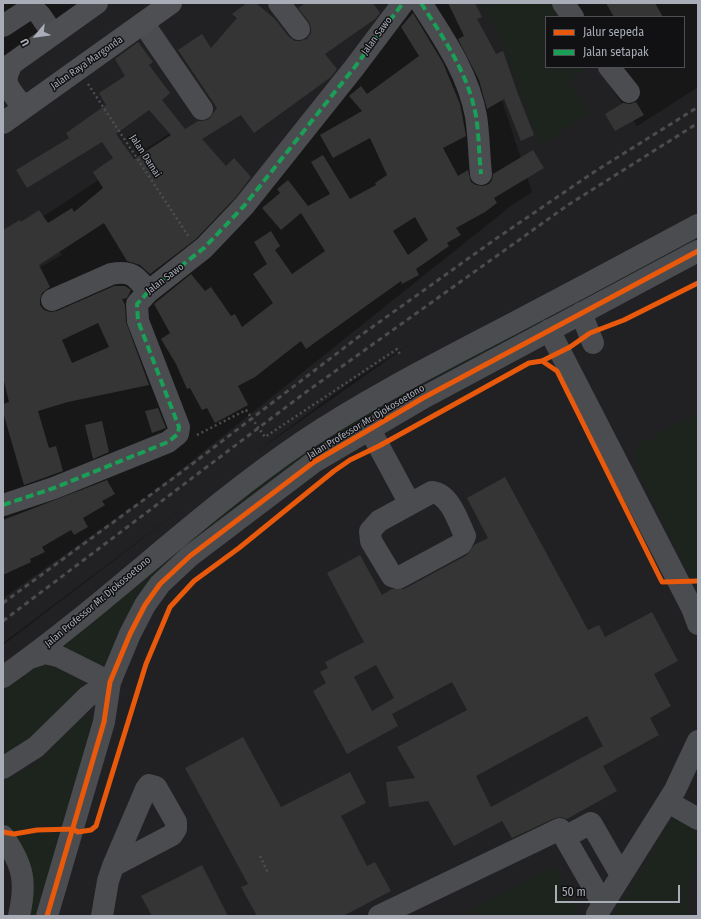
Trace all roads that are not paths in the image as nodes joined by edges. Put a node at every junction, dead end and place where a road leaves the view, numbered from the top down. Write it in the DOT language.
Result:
graph roads {
  1 [pos="97,3"];
  2 [pos="171,3"];
  3 [pos="279,3"];
  4 [pos="403,3"];
  5 [pos="421,3"];
  6 [pos="562,3"];
  7 [pos="572,16"];
  8 [pos="143,23"];
  9 [pos="3,26"];
  10 [pos="299,29"];
  11 [pos="53,34"];
  12 [pos="7,67"];
  13 [pos="610,68"];
  14 [pos="629,92"];
  15 [pos="28,104"];
  16 [pos="202,109"];
  17 [pos="4,116"];
  18 [pos="481,174"];
  19 [pos="698,225"];
  20 [pos="698,251"];
  21 [pos="148,292"];
  22 [pos="52,300"];
  23 [pos="581,313"];
  24 [pos="549,330"];
  25 [pos="593,343"];
  26 [pos="369,428"];
  27 [pos="410,504"];
  28 [pos="3,505"];
  29 [pos="698,624"];
  30 [pos="30,658"];
  31 [pos="3,677"];
  32 [pos="110,682"];
  33 [pos="698,741"];
  34 [pos="3,768"];
  35 [pos="668,802"];
  36 [pos="698,819"];
  37 [pos="3,836"];
  38 [pos="565,837"];
  39 [pos="113,866"];
  40 [pos="621,874"];
  41 [pos="600,910"];
  42 [pos="19,916"];
  43 [pos="47,916"];
  44 [pos="102,916"];
  45 [pos="379,916"];
  1 -- 11 [label="main road"];
  2 -- 8 [label="main road, Jalan Raya Margonda"];
  3 -- 10 [label="street"];
  4 -- 21 [label="street, Jalan Sawo"];
  5 -- 18 [label="street"];
  6 -- 7 [label="street"];
  8 -- 15 [label="main road, Jalan Raya Margonda"];
  8 -- 16 [label="street"];
  9 -- 11 [label="street"];
  11 -- 12 [label="main road"];
  12 -- 15 [label="main road"];
  13 -- 14 [label="street"];
  15 -- 17 [label="main road, Jalan Raya Margonda"];
  19 -- 30 [label="street, Jalan Professor Mr. Djokosoetono"];
  20 -- 23 [label="street, Jalan Professor Mr. Djokosoetono"];
  21 -- 22 [label="street"];
  21 -- 28 [label="street, Jalan Sawo"];
  23 -- 24 [label="street, Jalan Professor Mr. Djokosoetono"];
  23 -- 25 [label="street"];
  24 -- 26 [label="street, Jalan Professor Mr. Djokosoetono"];
  24 -- 29 [label="street"];
  26 -- 27 [label="street"];
  26 -- 32 [label="street, Jalan Professor Mr. Djokosoetono"];
  30 -- 31 [label="street, Jalan Professor Mr. Djokosoetono"];
  30 -- 32 [label="street"];
  32 -- 34 [label="street"];
  32 -- 43 [label="street, Jalan Professor Mr. Djokosoetono"];
  33 -- 35 [label="street"];
  35 -- 36 [label="street"];
  35 -- 40 [label="street"];
  37 -- 42 [label="street"];
  38 -- 40 [label="street"];
  38 -- 41 [label="street"];
  38 -- 45 [label="street"];
  39 -- 44 [label="street"];
  40 -- 41 [label="street"];
}
